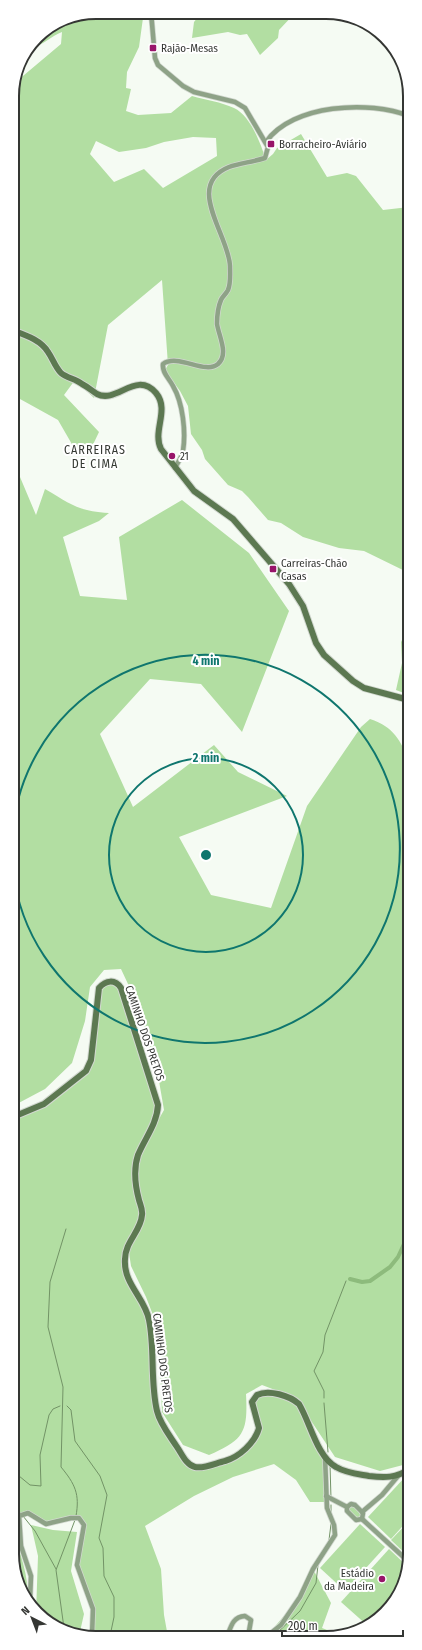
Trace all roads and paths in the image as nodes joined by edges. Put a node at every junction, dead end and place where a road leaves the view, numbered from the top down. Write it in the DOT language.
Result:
graph roads {
  1 [pos="152,19"];
  2 [pos="403,114"];
  3 [pos="266,142"];
  4 [pos="19,333"];
  5 [pos="175,468"];
  6 [pos="403,698"];
  7 [pos="19,1114"];
  8 [pos="325,1457"];
  9 [pos="403,1473"];
  10 [pos="398,1476"];
  11 [pos="326,1496"];
  12 [pos="347,1508"];
  13 [pos="362,1512"];
  14 [pos="362,1519"];
  15 [pos="403,1557"];
  16 [pos="30,1594"];
  17 [pos="92,1631"];
  18 [pos="229,1631"];
  19 [pos="249,1631"];
  20 [pos="274,1631"];
  1 -- 3 [label="street"];
  2 -- 3 [label="street"];
  3 -- 5 [label="street"];
  4 -- 5 [label="main road"];
  5 -- 6 [label="main road"];
  7 -- 8 [label="main road, CAMINHO DOS PRETOS"];
  8 -- 10 [label="main road, CAMINHO DOS PRETOS"];
  8 -- 11 [label="street"];
  9 -- 10 [label="main road, CAMINHO DOS PRETOS"];
  10 -- 13 [label="street"];
  11 -- 12 [label="street"];
  11 -- 20 [label="street"];
  12 -- 13 [label="street"];
  12 -- 14 [label="street"];
  13 -- 14 [label="street"];
  14 -- 15 [label="street"];
  16 -- 17 [label="street"];
  18 -- 19 [label="street"];
}
